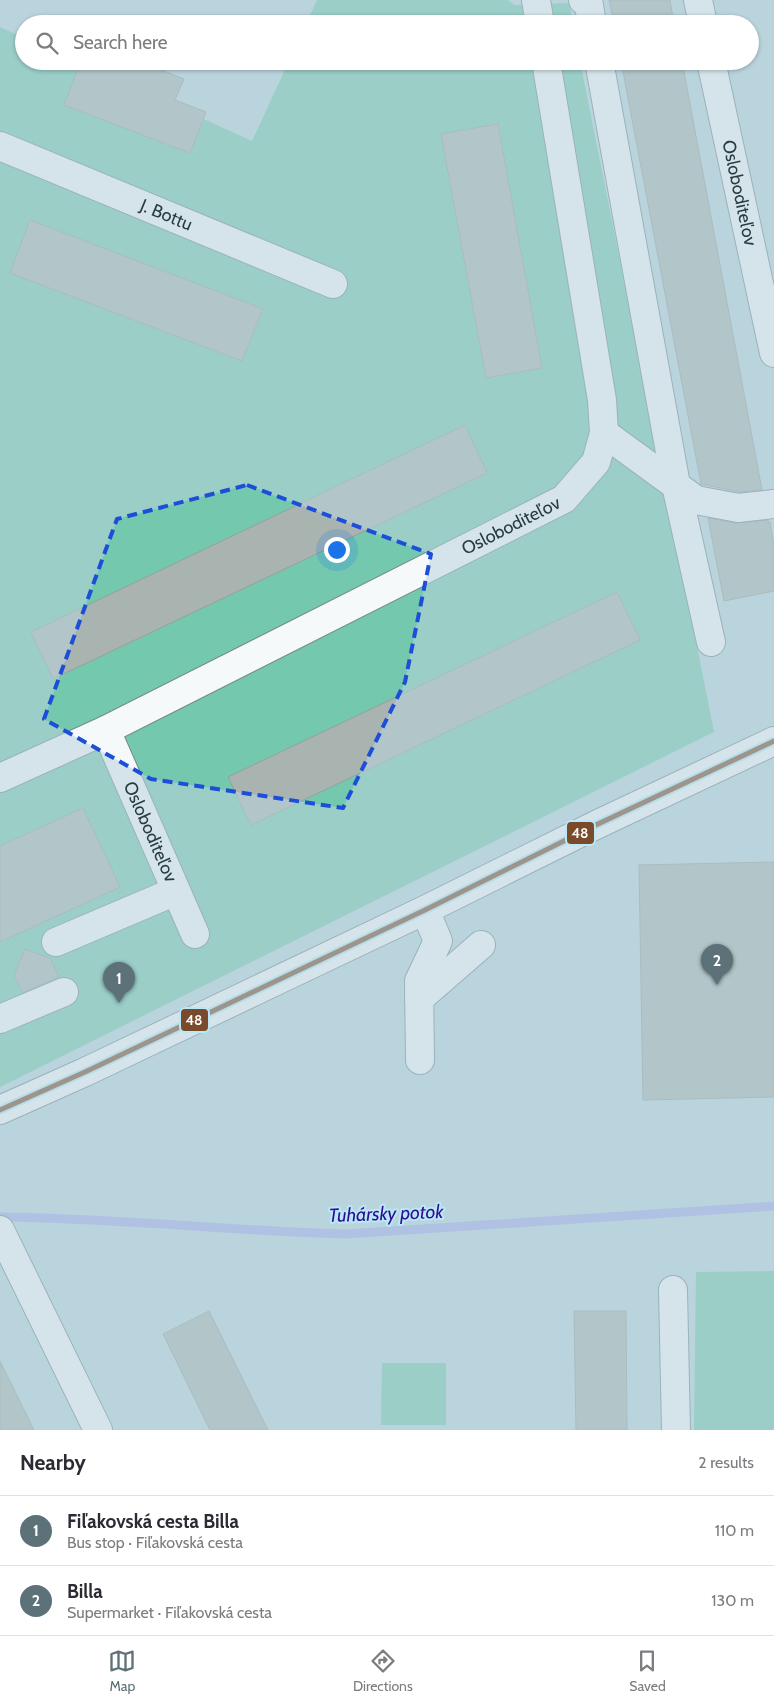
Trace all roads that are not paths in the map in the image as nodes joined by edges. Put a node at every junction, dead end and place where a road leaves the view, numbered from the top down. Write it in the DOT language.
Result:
graph roads {
  1 [pos="536,0"];
  2 [pos="583,0"];
  3 [pos="698,0"];
  4 [pos="538,15"];
  5 [pos="591,15"];
  6 [pos="701,15"];
  7 [pos="547,70"];
  8 [pos="601,70"];
  9 [pos="713,70"];
  10 [pos="0,146"];
  11 [pos="333,284"];
  12 [pos="774,353"];
  13 [pos="604,433"];
  14 [pos="676,485"];
  15 [pos="774,504"];
  16 [pos="711,642"];
  17 [pos="106,730"];
  18 [pos="774,741"];
  19 [pos="0,778"];
  20 [pos="176,891"];
  21 [pos="425,910"];
  22 [pos="195,934"];
  23 [pos="56,942"];
  24 [pos="481,945"];
  25 [pos="64,992"];
  26 [pos="419,1002"];
  27 [pos="0,1019"];
  28 [pos="420,1060"];
  29 [pos="0,1110"];
  30 [pos="0,1230"];
  31 [pos="673,1290"];
  32 [pos="98,1430"];
  33 [pos="676,1430"];
  1 -- 4 [label="street"];
  2 -- 5 [label="street"];
  3 -- 6 [label="street"];
  7 -- 13 [label="street, Osloboditeľov"];
  8 -- 14 [label="street"];
  9 -- 12 [label="street, Osloboditeľov"];
  10 -- 11 [label="street, J. Bottu"];
  13 -- 14 [label="street"];
  13 -- 17 [label="street, Osloboditeľov"];
  14 -- 15 [label="street"];
  14 -- 16 [label="street"];
  17 -- 19 [label="street, Osloboditeľov"];
  17 -- 20 [label="street, Osloboditeľov"];
  18 -- 21 [label="street"];
  20 -- 22 [label="street, Osloboditeľov"];
  20 -- 23 [label="street"];
  21 -- 26 [label="street"];
  21 -- 29 [label="street"];
  24 -- 26 [label="street"];
  25 -- 27 [label="street"];
  26 -- 28 [label="street"];
  30 -- 32 [label="street"];
  31 -- 33 [label="street"];
}
